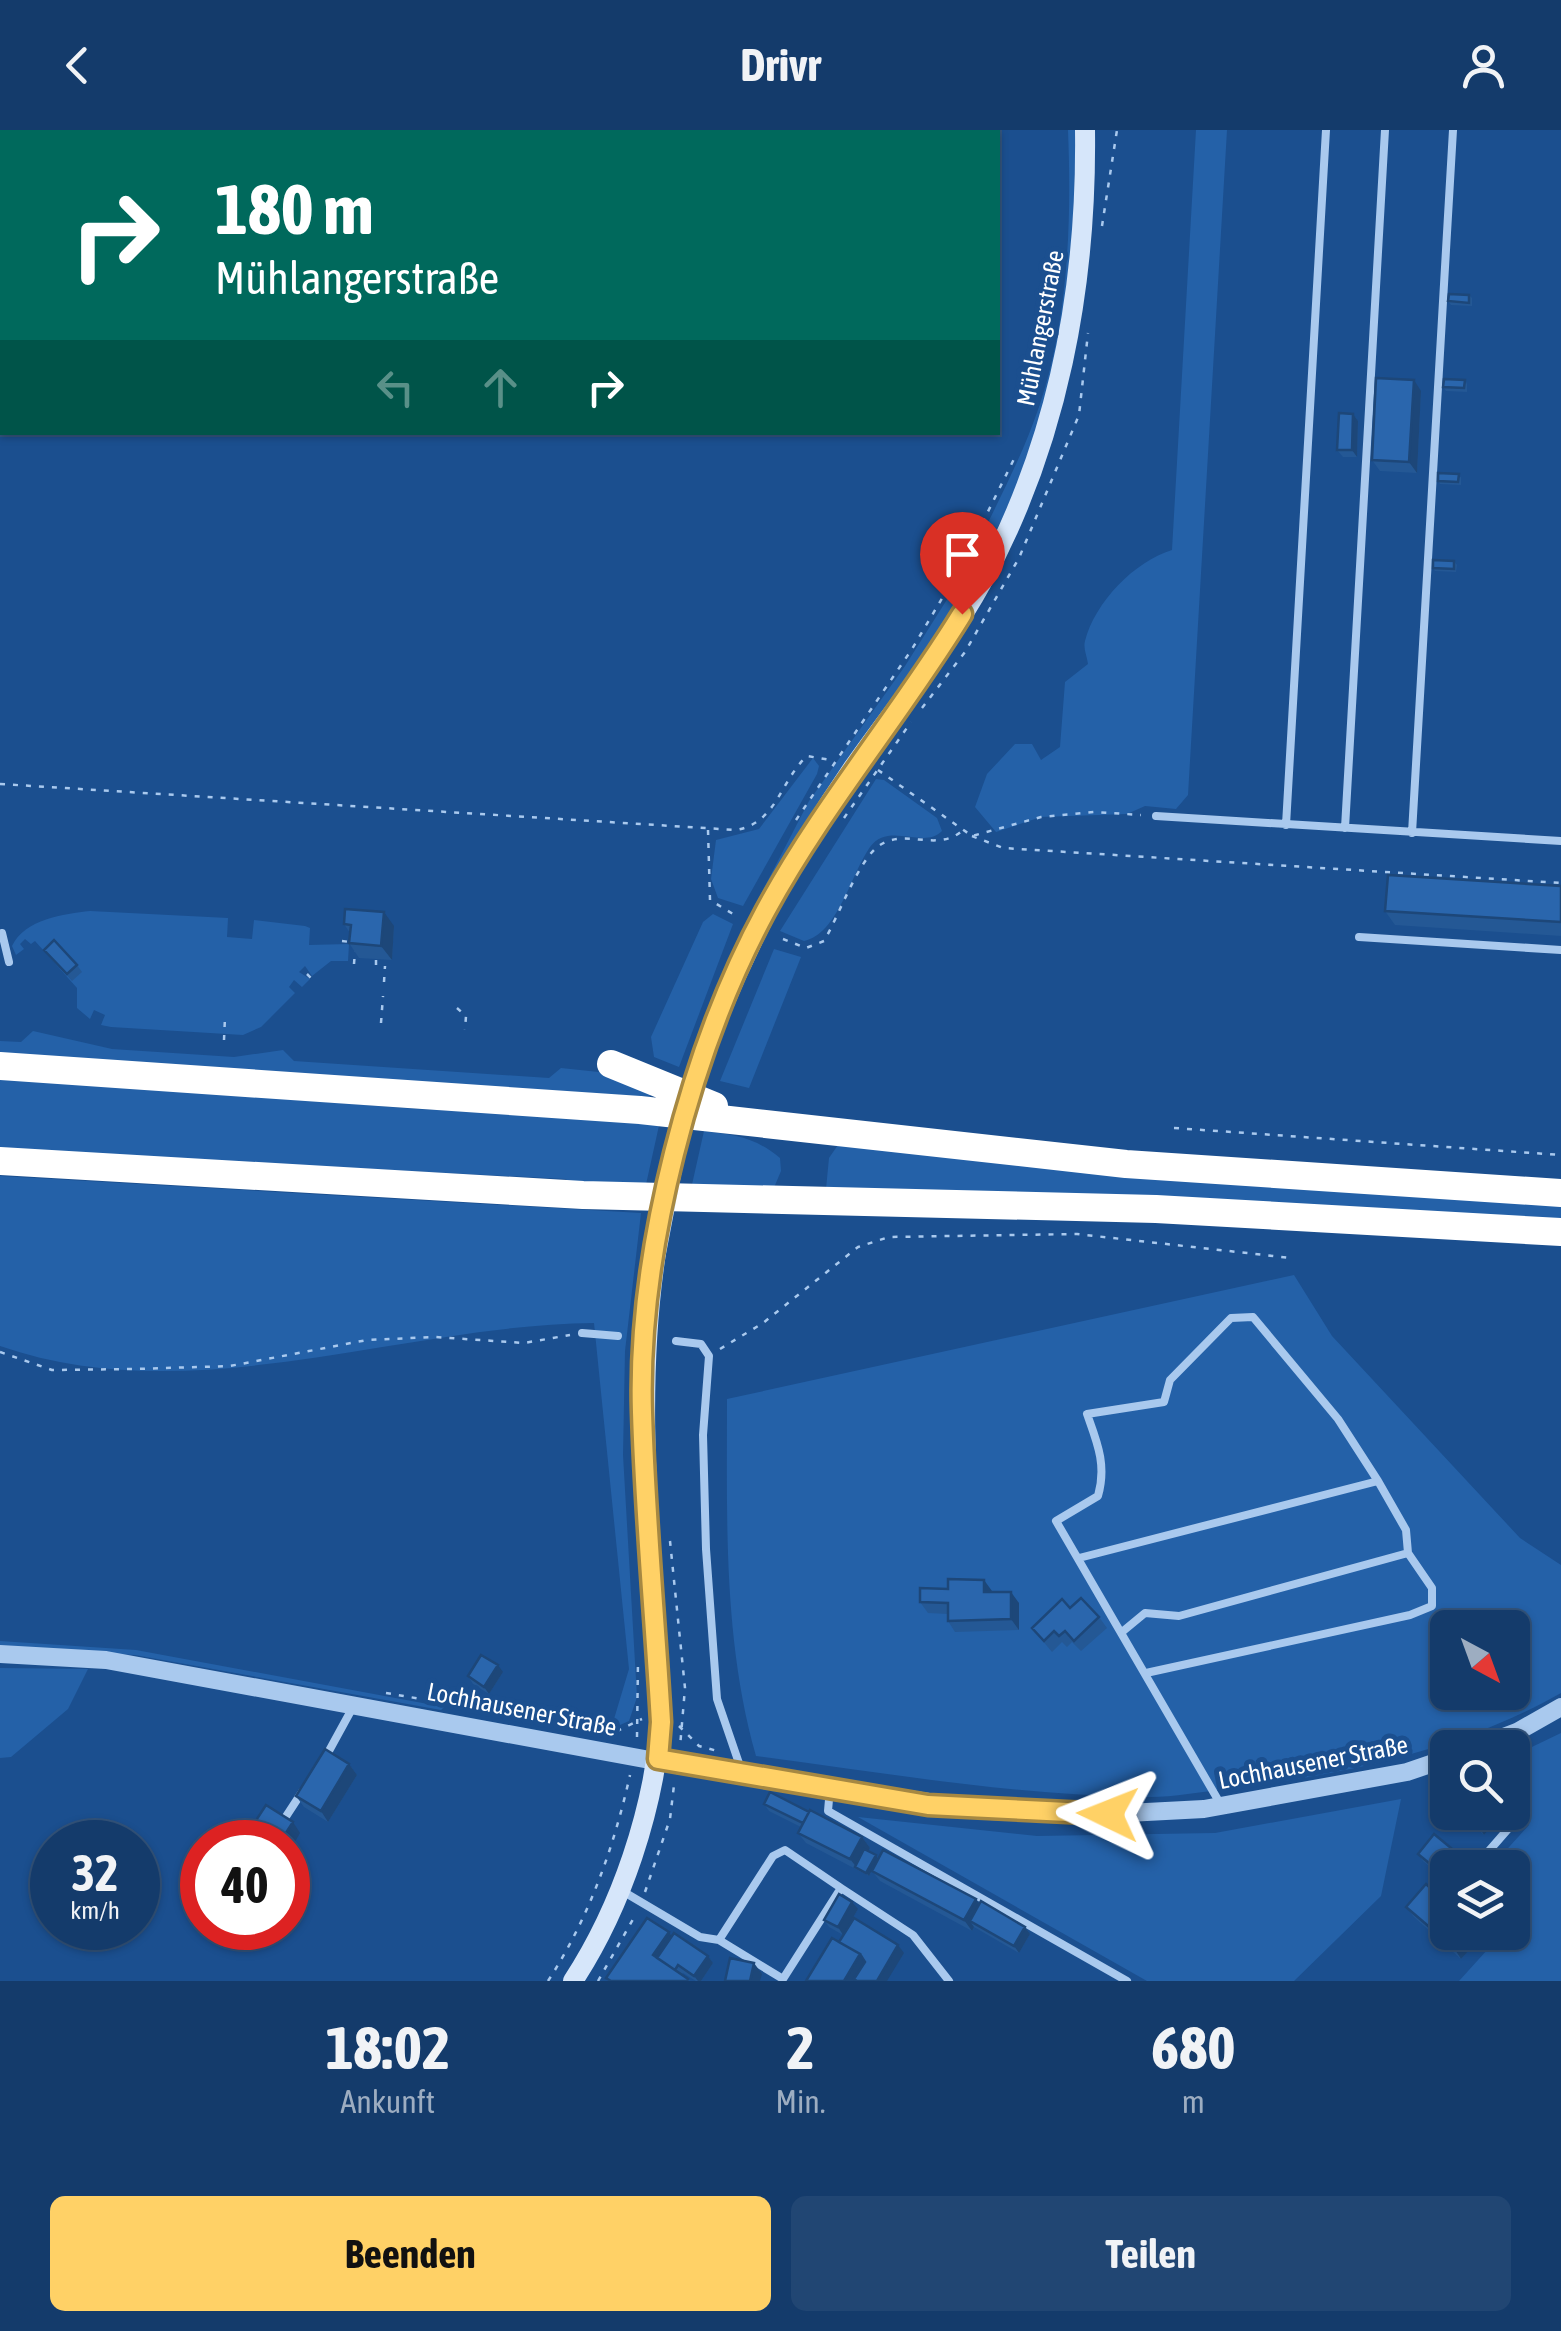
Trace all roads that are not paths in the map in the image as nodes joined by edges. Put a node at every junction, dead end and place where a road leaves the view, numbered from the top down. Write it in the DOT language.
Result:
graph roads {
  1 [pos="1084,130"];
  2 [pos="1326,130"];
  3 [pos="1385,130"];
  4 [pos="1453,130"];
  5 [pos="1156,816"];
  6 [pos="1286,825"];
  7 [pos="1345,828"];
  8 [pos="1412,832"];
  9 [pos="1561,841"];
  10 [pos="2,933"];
  11 [pos="1360,937"];
  12 [pos="1561,950"];
  13 [pos="9,962"];
  14 [pos="611,1064"];
  15 [pos="0,1066"];
  16 [pos="753,1122"];
  17 [pos="0,1162"];
  18 [pos="1561,1193"];
  19 [pos="1561,1232"];
  20 [pos="582,1334"];
  21 [pos="618,1336"];
  22 [pos="676,1341"];
  23 [pos="1378,1481"];
  24 [pos="1408,1554"];
  25 [pos="1078,1558"];
  26 [pos="1122,1632"];
  27 [pos="0,1654"];
  28 [pos="1146,1672"];
  29 [pos="355,1702"];
  30 [pos="1561,1707"];
  31 [pos="1521,1730"];
  32 [pos="667,1762"];
  33 [pos="1430,1764"];
  34 [pos="741,1765"];
  35 [pos="317,1770"];
  36 [pos="306,1786"];
  37 [pos="830,1788"];
  38 [pos="1221,1805"];
  39 [pos="286,1818"];
  40 [pos="1507,1830"];
  41 [pos="1490,1850"];
  42 [pos="840,1888"];
  43 [pos="619,1890"];
  44 [pos="719,1940"];
  45 [pos="782,1980"];
  46 [pos="573,1981"];
  47 [pos="949,1981"];
  48 [pos="1127,1981"];
  1 -- 32 [label="main road, Mühlangerstraße, bridge"];
  2 -- 6 [label="lane"];
  3 -- 7 [label="lane"];
  4 -- 8 [label="lane"];
  5 -- 6 [label="lane"];
  6 -- 7 [label="lane"];
  7 -- 8 [label="lane"];
  8 -- 9 [label="lane"];
  10 -- 13 [label="lane"];
  11 -- 12 [label="lane"];
  14 -- 16 [label="highway"];
  15 -- 16 [label="highway"];
  16 -- 18 [label="highway"];
  17 -- 19 [label="highway"];
  20 -- 21 [label="lane"];
  22 -- 34 [label="lane"];
  23 -- 24 [label="lane"];
  23 -- 25 [label="lane"];
  23 -- 25 [label="lane"];
  24 -- 26 [label="lane"];
  24 -- 28 [label="lane"];
  25 -- 26 [label="lane"];
  26 -- 28 [label="lane"];
  27 -- 29 [label="street, Lochhausener Straße"];
  28 -- 38 [label="lane"];
  29 -- 32 [label="street, Lochhausener Straße"];
  29 -- 35 [label="lane"];
  30 -- 31 [label="street"];
  32 -- 34 [label="street, Lochhausener Straße"];
  32 -- 43 [label="main road, Mühlangerstraße"];
  33 -- 38 [label="street, Lochhausener Straße"];
  34 -- 37 [label="street, Lochhausener Straße"];
  36 -- 39 [label="lane"];
  37 -- 38 [label="street, Lochhausener Straße"];
  37 -- 48 [label="lane"];
  40 -- 41 [label="lane"];
  42 -- 44 [label="lane"];
  42 -- 45 [label="lane"];
  42 -- 47 [label="lane"];
  43 -- 44 [label="lane"];
  43 -- 46 [label="main road, Mühlangerstraße"];
  44 -- 45 [label="lane"];
}
